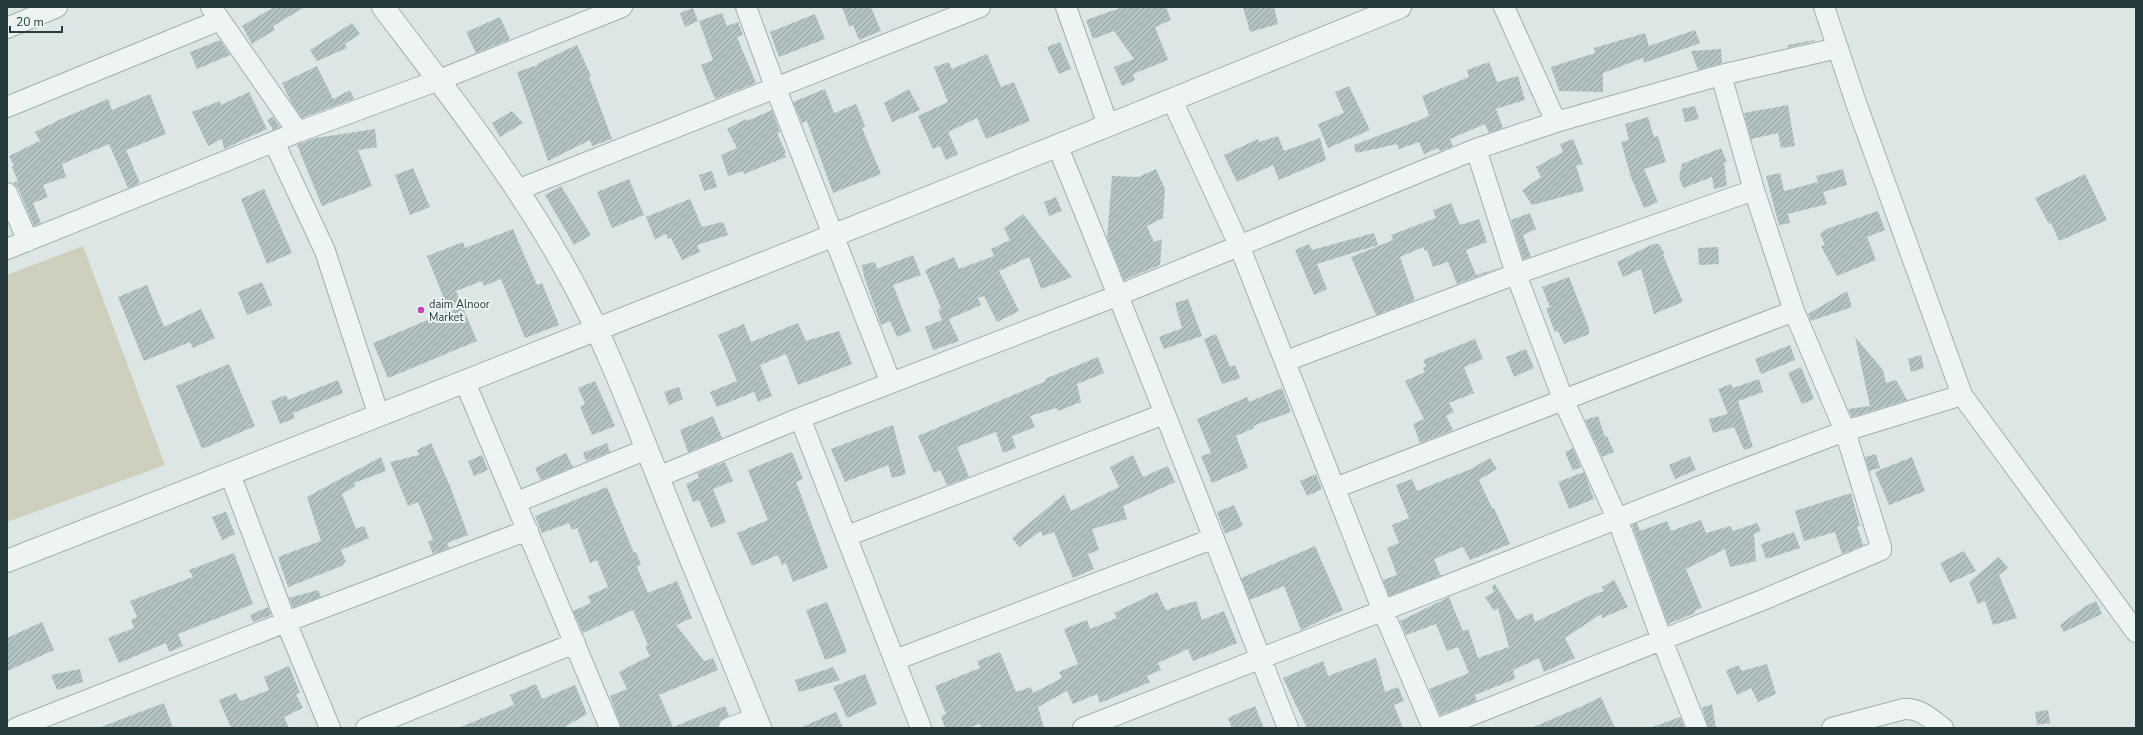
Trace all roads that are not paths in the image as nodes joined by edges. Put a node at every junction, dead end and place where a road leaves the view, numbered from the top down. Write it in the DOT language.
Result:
graph roads {
  1 [pos="57,7"];
  2 [pos="383,7"];
  3 [pos="622,7"];
  4 [pos="746,7"];
  5 [pos="980,7"];
  6 [pos="1066,7"];
  7 [pos="1400,7"];
  8 [pos="1504,7"];
  9 [pos="1824,7"];
  10 [pos="215,14"];
  11 [pos="7,28"];
  12 [pos="1838,48"];
  13 [pos="1721,75"];
  14 [pos="438,80"];
  15 [pos="776,89"];
  16 [pos="1172,100"];
  17 [pos="7,107"];
  18 [pos="1556,122"];
  19 [pos="1108,126"];
  20 [pos="298,132"];
  21 [pos="274,142"];
  22 [pos="1057,145"];
  23 [pos="1476,149"];
  24 [pos="517,190"];
  25 [pos="1754,190"];
  26 [pos="7,193"];
  27 [pos="834,235"];
  28 [pos="28,240"];
  29 [pos="1239,245"];
  30 [pos="7,249"];
  31 [pos="1516,274"];
  32 [pos="1119,295"];
  33 [pos="1794,311"];
  34 [pos="596,329"];
  35 [pos="1286,361"];
  36 [pos="465,382"];
  37 [pos="891,383"];
  38 [pos="1962,395"];
  39 [pos="1563,399"];
  40 [pos="1164,414"];
  41 [pos="378,416"];
  42 [pos="800,418"];
  43 [pos="1845,431"];
  44 [pos="647,449"];
  45 [pos="230,474"];
  46 [pos="658,477"];
  47 [pos="1335,488"];
  48 [pos="517,502"];
  49 [pos="1617,518"];
  50 [pos="528,530"];
  51 [pos="847,536"];
  52 [pos="1212,539"];
  53 [pos="7,561"];
  54 [pos="1383,611"];
  55 [pos="286,622"];
  56 [pos="2136,632"];
  57 [pos="1662,640"];
  58 [pos="575,644"];
  59 [pos="1260,658"];
  60 [pos="895,660"];
  61 [pos="758,723"];
  62 [pos="16,728"];
  63 [pos="330,728"];
  64 [pos="366,728"];
  65 [pos="610,728"];
  66 [pos="730,728"];
  67 [pos="921,728"];
  68 [pos="1083,728"];
  69 [pos="1288,728"];
  70 [pos="1433,728"];
  71 [pos="1439,728"];
  72 [pos="1697,728"];
  73 [pos="1832,728"];
  74 [pos="1943,728"];
  1 -- 11 [label="street"];
  2 -- 14 [label="street"];
  3 -- 14 [label="street"];
  4 -- 15 [label="street"];
  5 -- 15 [label="street"];
  6 -- 19 [label="street"];
  7 -- 16 [label="street"];
  8 -- 18 [label="street"];
  9 -- 12 [label="street"];
  10 -- 17 [label="street"];
  10 -- 20 [label="street"];
  12 -- 13 [label="street"];
  12 -- 38 [label="street"];
  13 -- 18 [label="street"];
  13 -- 25 [label="street"];
  14 -- 20 [label="street"];
  14 -- 24 [label="street"];
  15 -- 24 [label="street"];
  15 -- 27 [label="street"];
  16 -- 19 [label="street"];
  16 -- 29 [label="street"];
  18 -- 23 [label="street"];
  19 -- 22 [label="street"];
  20 -- 21 [label="street"];
  21 -- 28 [label="street"];
  21 -- 41 [label="street"];
  22 -- 27 [label="street"];
  22 -- 32 [label="street"];
  23 -- 29 [label="street"];
  23 -- 31 [label="street"];
  24 -- 34 [label="street"];
  25 -- 31 [label="street"];
  25 -- 33 [label="street"];
  26 -- 28 [label="street"];
  27 -- 34 [label="street"];
  27 -- 37 [label="street"];
  28 -- 30 [label="street"];
  29 -- 32 [label="street"];
  29 -- 35 [label="street"];
  31 -- 35 [label="street"];
  31 -- 39 [label="street"];
  32 -- 37 [label="street"];
  32 -- 40 [label="street"];
  33 -- 39 [label="street"];
  33 -- 43 [label="street"];
  34 -- 36 [label="street"];
  34 -- 44 [label="street"];
  35 -- 47 [label="street"];
  36 -- 41 [label="street"];
  36 -- 48 [label="street"];
  37 -- 42 [label="street"];
  38 -- 43 [label="street"];
  38 -- 56 [label="street"];
  39 -- 47 [label="street"];
  39 -- 49 [label="street"];
  40 -- 51 [label="street"];
  40 -- 52 [label="street"];
  41 -- 45 [label="street"];
  42 -- 46 [label="street"];
  42 -- 51 [label="street"];
  43 -- 49 [label="street"];
  43 -- 57 [label="street"];
  44 -- 46 [label="street"];
  44 -- 48 [label="street"];
  45 -- 53 [label="street"];
  45 -- 55 [label="street"];
  46 -- 61 [label="street"];
  47 -- 54 [label="street"];
  48 -- 50 [label="street"];
  49 -- 54 [label="street"];
  49 -- 57 [label="street"];
  50 -- 55 [label="street"];
  50 -- 58 [label="street"];
  51 -- 60 [label="street"];
  52 -- 59 [label="street"];
  52 -- 60 [label="street"];
  54 -- 59 [label="street"];
  54 -- 70 [label="street"];
  55 -- 62 [label="street"];
  55 -- 63 [label="street"];
  57 -- 71 [label="street"];
  57 -- 72 [label="street"];
  58 -- 64 [label="street"];
  58 -- 65 [label="street"];
  59 -- 68 [label="street"];
  59 -- 69 [label="street"];
  60 -- 67 [label="street"];
  61 -- 66 [label="street"];
  73 -- 74 [label="street"];
}
